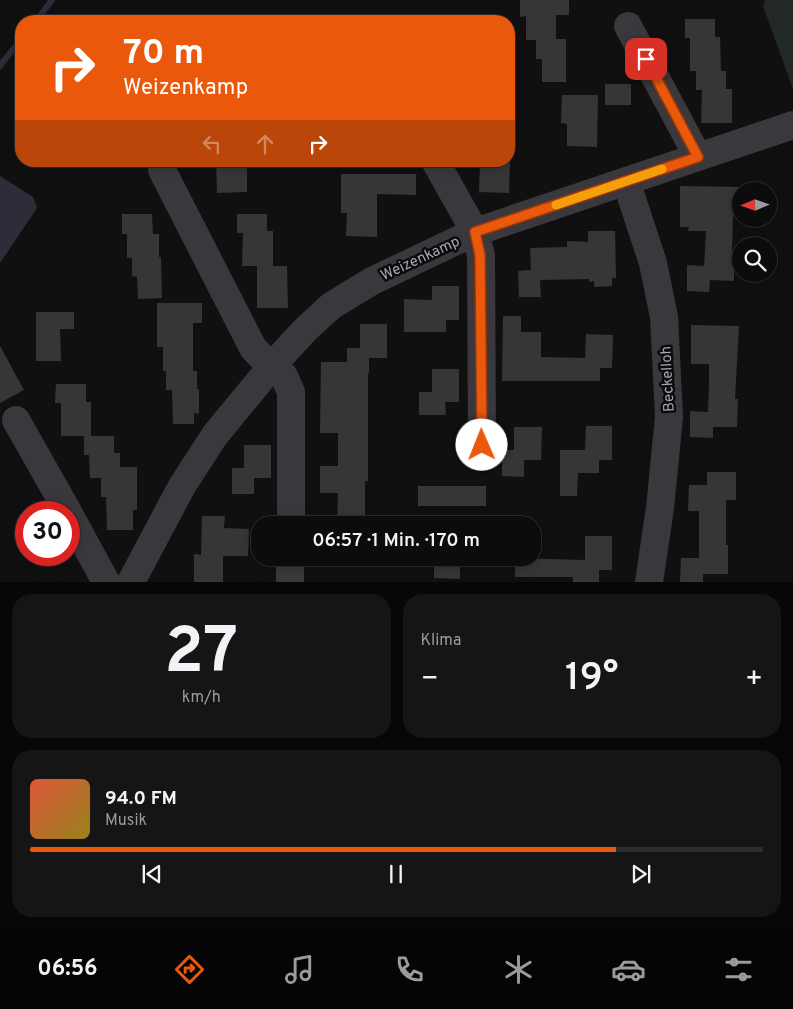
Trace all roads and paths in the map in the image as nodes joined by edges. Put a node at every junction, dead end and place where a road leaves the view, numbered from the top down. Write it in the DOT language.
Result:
graph roads {
  1 [pos="628,26"];
  2 [pos="793,125"];
  3 [pos="698,157"];
  4 [pos="438,167"];
  5 [pos="162,170"];
  6 [pos="626,181"];
  7 [pos="475,232"];
  8 [pos="271,367"];
  9 [pos="16,420"];
  10 [pos="482,445"];
  11 [pos="61,501"];
  12 [pos="291,516"];
  13 [pos="80,535"];
  14 [pos="290,566"];
  15 [pos="290,581"];
  16 [pos="106,582"];
  17 [pos="131,582"];
  18 [pos="648,582"];
  1 -- 3 [label="street"];
  2 -- 3 [label="street, Weizenkamp"];
  3 -- 6 [label="street, Weizenkamp"];
  4 -- 7 [label="street"];
  5 -- 8 [label="street"];
  6 -- 7 [label="street, Weizenkamp"];
  6 -- 18 [label="street, Beckelloh"];
  7 -- 8 [label="street, Weizenkamp"];
  7 -- 10 [label="street"];
  8 -- 12 [label="street"];
  8 -- 17 [label="street, Weizenkamp"];
  9 -- 11 [label="street"];
  13 -- 16 [label="street"];
  14 -- 15 [label="street"];
}
